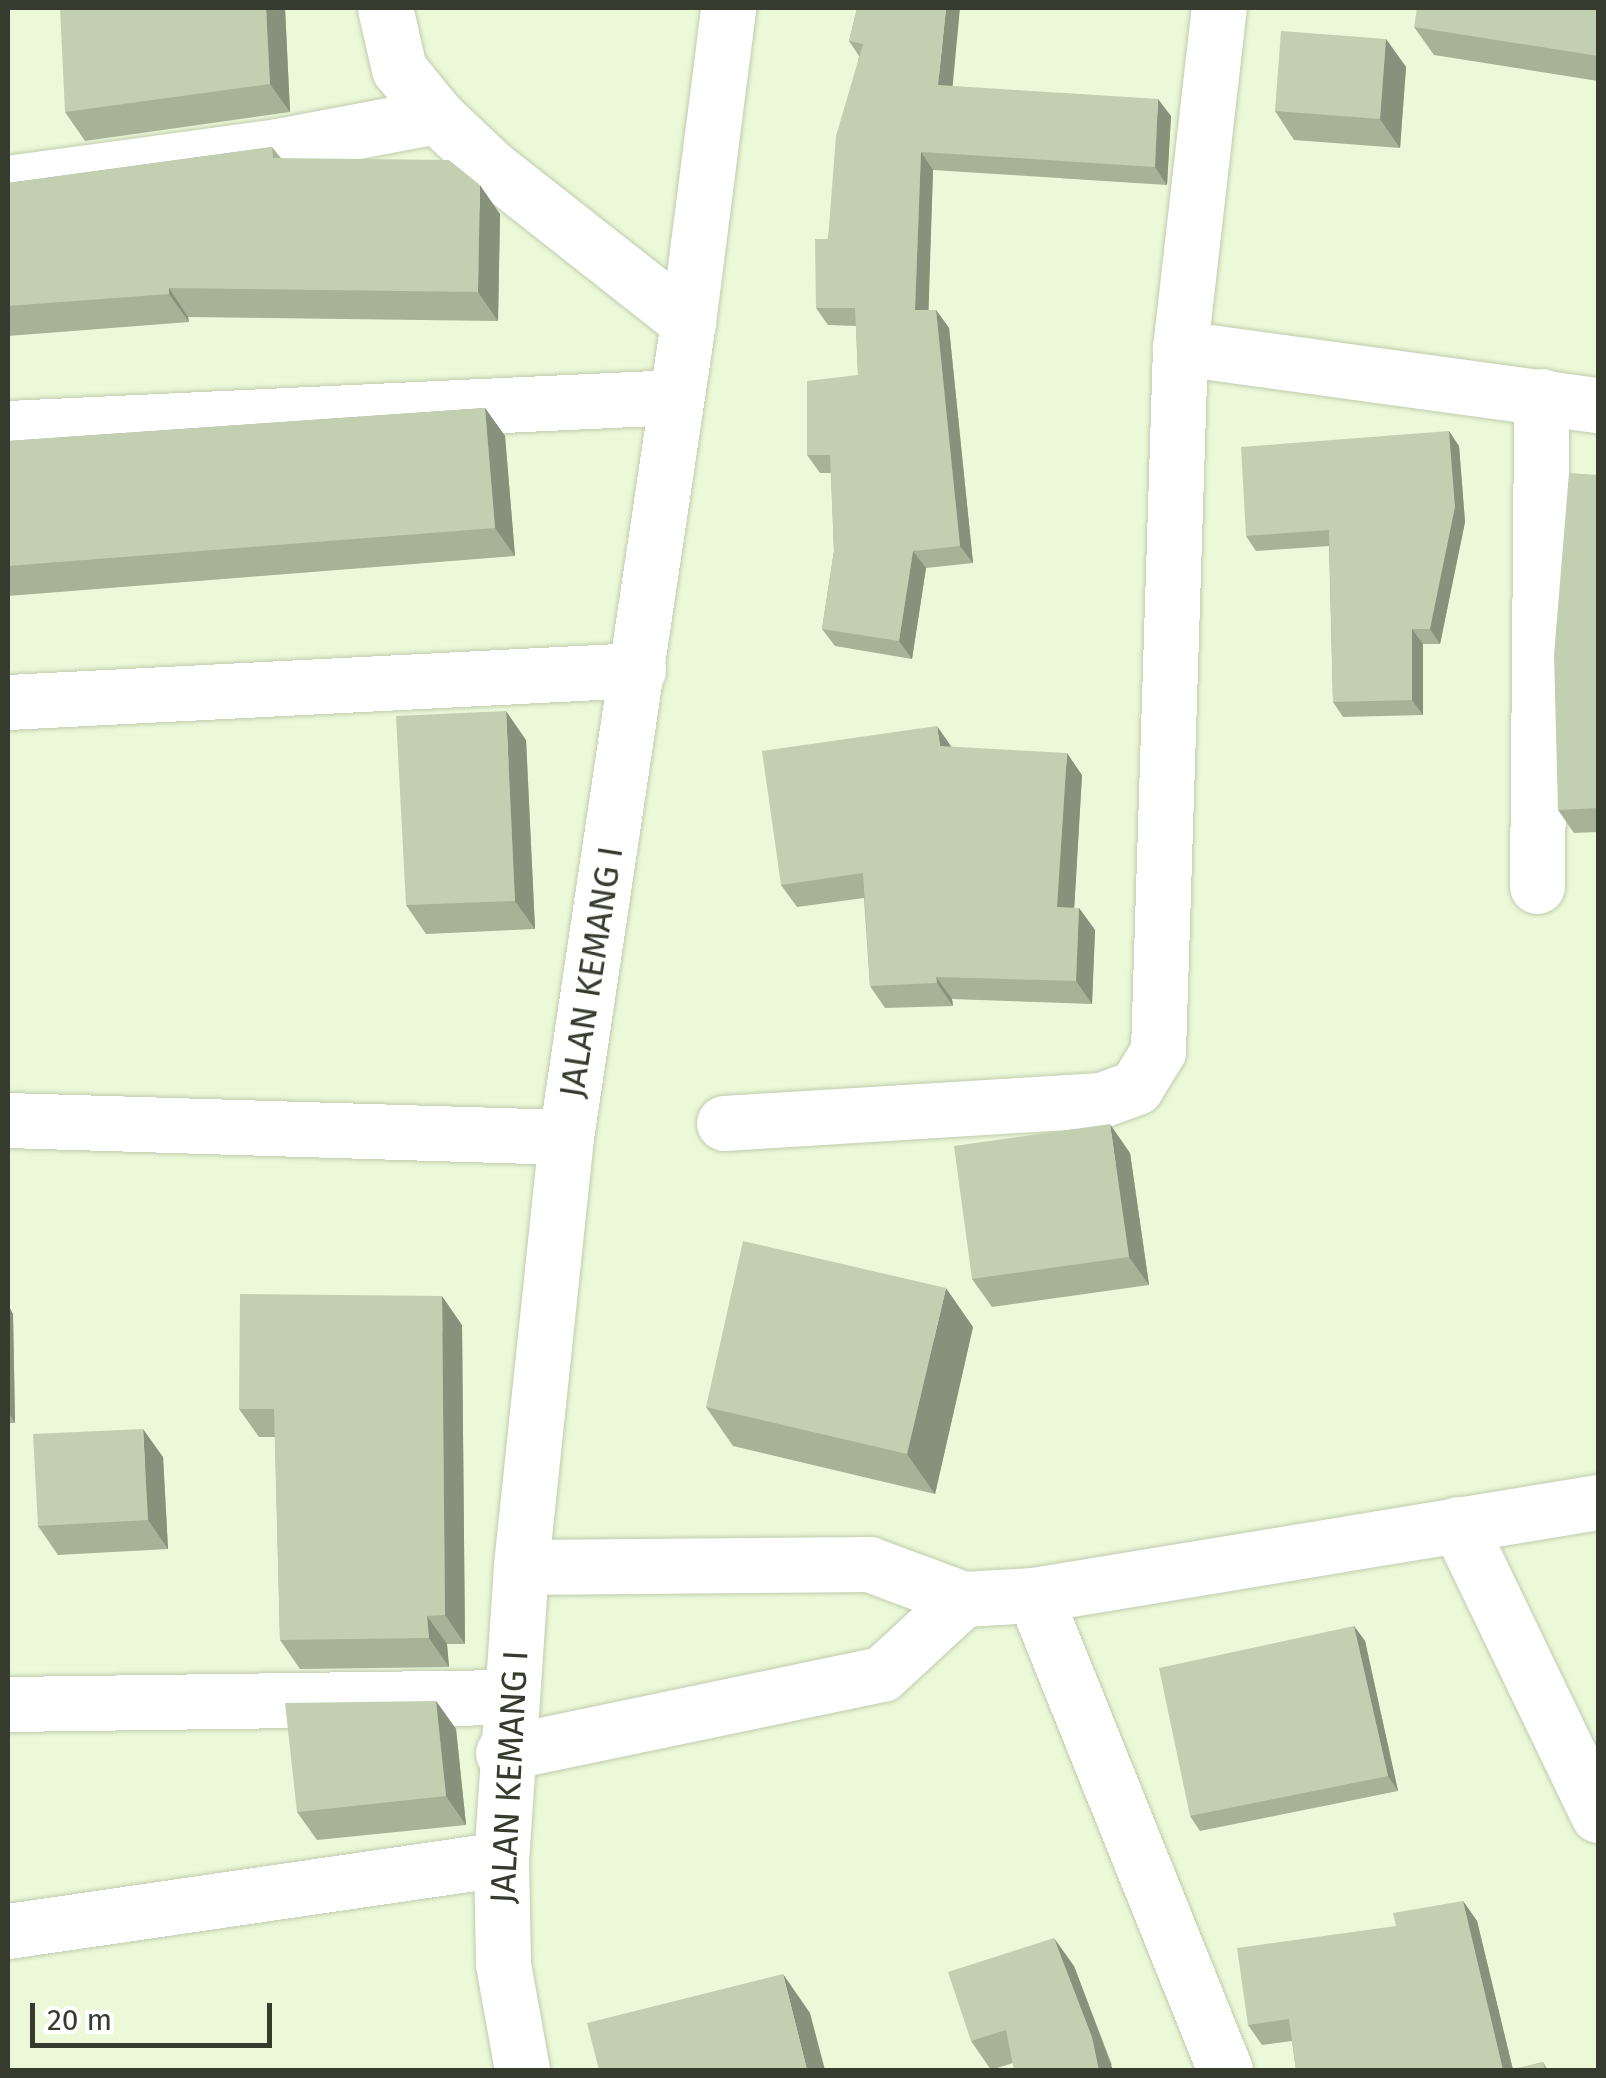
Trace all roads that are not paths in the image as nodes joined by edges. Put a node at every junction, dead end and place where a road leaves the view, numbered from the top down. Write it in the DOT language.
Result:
graph roads {
  1 [pos="385,8"];
  2 [pos="728,8"];
  3 [pos="1219,8"];
  4 [pos="437,116"];
  5 [pos="8,183"];
  6 [pos="688,322"];
  7 [pos="1180,348"];
  8 [pos="1541,396"];
  9 [pos="676,397"];
  10 [pos="1598,405"];
  11 [pos="8,428"];
  12 [pos="638,670"];
  13 [pos="8,702"];
  14 [pos="1537,886"];
  15 [pos="8,1120"];
  16 [pos="724,1123"];
  17 [pos="566,1137"];
  18 [pos="1598,1502"];
  19 [pos="1458,1524"];
  20 [pos="520,1567"];
  21 [pos="1034,1595"];
  22 [pos="963,1599"];
  23 [pos="509,1697"];
  24 [pos="8,1704"];
  25 [pos="504,1753"];
  26 [pos="1598,1815"];
  27 [pos="501,1859"];
  28 [pos="8,1931"];
  29 [pos="522,2070"];
  30 [pos="1225,2070"];
  1 -- 4 [label="street"];
  2 -- 6 [label="street, JALAN KEMANG I"];
  3 -- 7 [label="street"];
  4 -- 5 [label="street"];
  4 -- 6 [label="street"];
  6 -- 9 [label="street, JALAN KEMANG I"];
  7 -- 8 [label="street"];
  7 -- 16 [label="street"];
  8 -- 10 [label="street"];
  8 -- 14 [label="street"];
  9 -- 11 [label="street"];
  9 -- 12 [label="street, JALAN KEMANG I"];
  12 -- 13 [label="street"];
  12 -- 17 [label="street, JALAN KEMANG I"];
  15 -- 17 [label="street"];
  17 -- 20 [label="street, JALAN KEMANG I"];
  18 -- 19 [label="street"];
  19 -- 21 [label="street"];
  19 -- 26 [label="street"];
  20 -- 22 [label="street"];
  20 -- 23 [label="street, JALAN KEMANG I"];
  21 -- 22 [label="street"];
  21 -- 30 [label="street"];
  22 -- 25 [label="street"];
  23 -- 24 [label="street"];
  23 -- 25 [label="street, JALAN KEMANG I"];
  25 -- 27 [label="street, JALAN KEMANG I"];
  27 -- 28 [label="street"];
  27 -- 29 [label="street, JALAN KEMANG I"];
}
